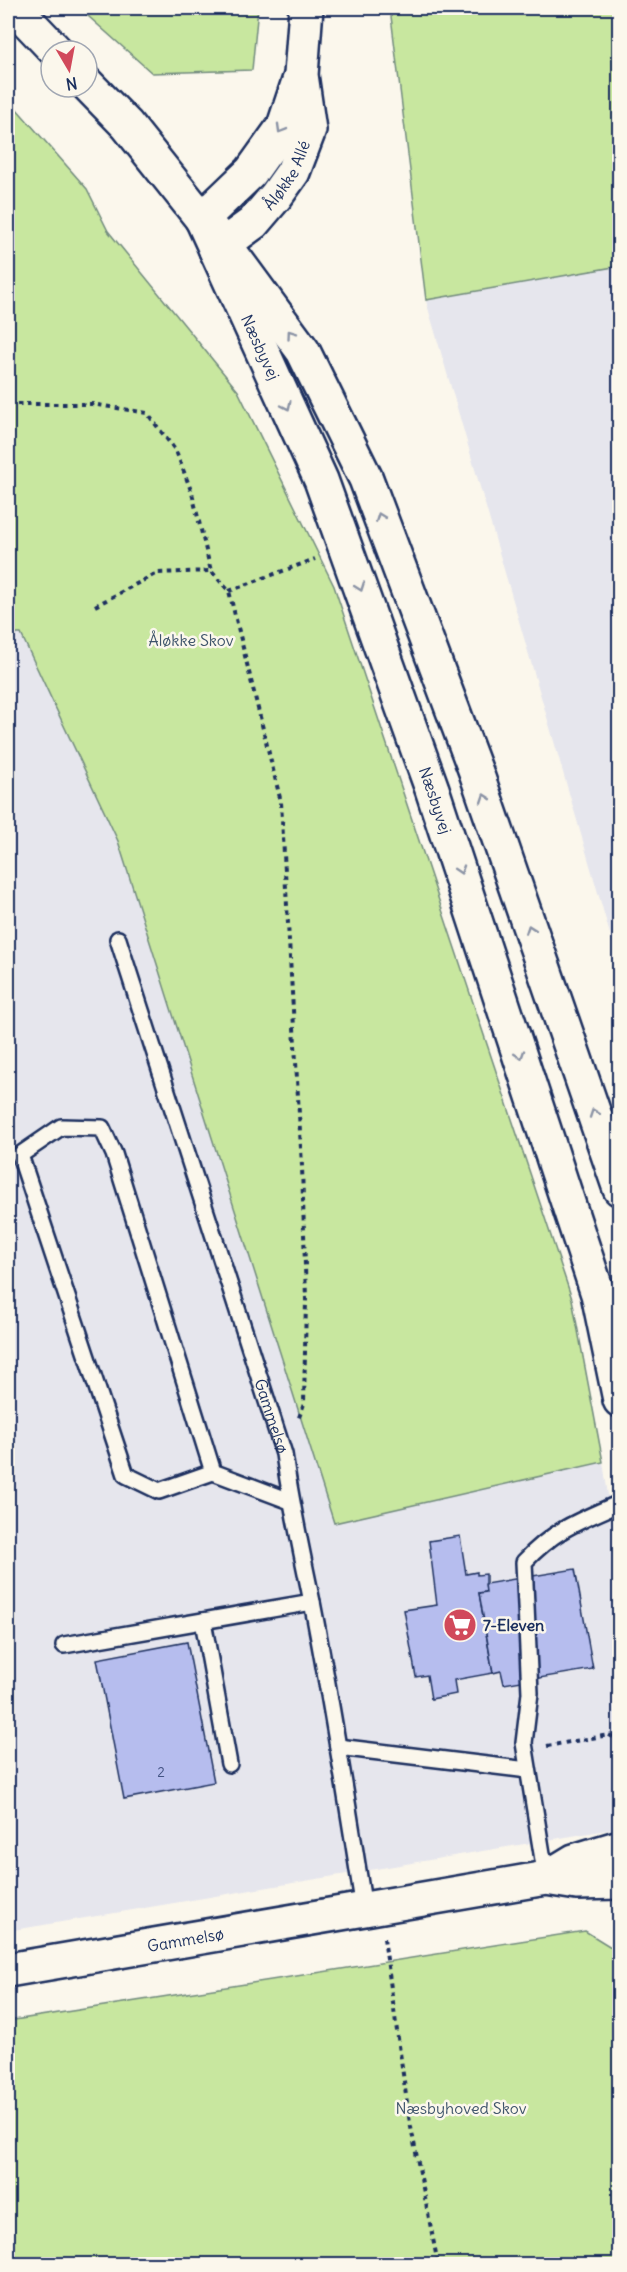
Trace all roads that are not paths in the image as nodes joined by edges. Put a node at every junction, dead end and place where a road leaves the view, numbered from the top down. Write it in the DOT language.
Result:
graph roads {
  1 [pos="15,8"];
  2 [pos="306,8"];
  3 [pos="45,39"];
  4 [pos="301,75"];
  5 [pos="99,97"];
  6 [pos="202,219"];
  7 [pos="220,247"];
  8 [pos="117,939"];
  9 [pos="620,1189"];
  10 [pos="620,1400"];
  11 [pos="213,1472"];
  12 [pos="290,1501"];
  13 [pos="620,1503"];
  14 [pos="312,1602"];
  15 [pos="203,1621"];
  16 [pos="64,1645"];
  17 [pos="338,1747"];
  18 [pos="230,1764"];
  19 [pos="528,1770"];
  20 [pos="620,1847"];
  21 [pos="546,1878"];
  22 [pos="620,1882"];
  23 [pos="364,1909"];
  24 [pos="8,1970"];
  1 -- 3 [label="street"];
  2 -- 4 [label="street, Åløkke Allé"];
  4 -- 6 [label="street, Åløkke Allé, one-way"];
  4 -- 7 [label="street, Åløkke Allé"];
  5 -- 6 [label="street, Næsbyvej"];
  6 -- 7 [label="street, Næsbyvej"];
  9 -- 7 [label="street, Næsbyvej, one-way"];
  7 -- 10 [label="street, Næsbyvej, one-way"];
  8 -- 12 [label="lane, Gammelsø"];
  11 -- 11 [label="lane"];
  11 -- 12 [label="lane"];
  12 -- 14 [label="lane, Gammelsø"];
  13 -- 19 [label="lane"];
  14 -- 15 [label="lane"];
  14 -- 17 [label="lane, Gammelsø"];
  15 -- 16 [label="lane"];
  15 -- 18 [label="lane"];
  17 -- 19 [label="lane"];
  17 -- 23 [label="lane, Gammelsø"];
  19 -- 21 [label="lane"];
  20 -- 21 [label="street, Gammelsø"];
  21 -- 22 [label="street, Gammelsø"];
  21 -- 23 [label="street, Gammelsø"];
  23 -- 24 [label="street, Gammelsø"];
}
